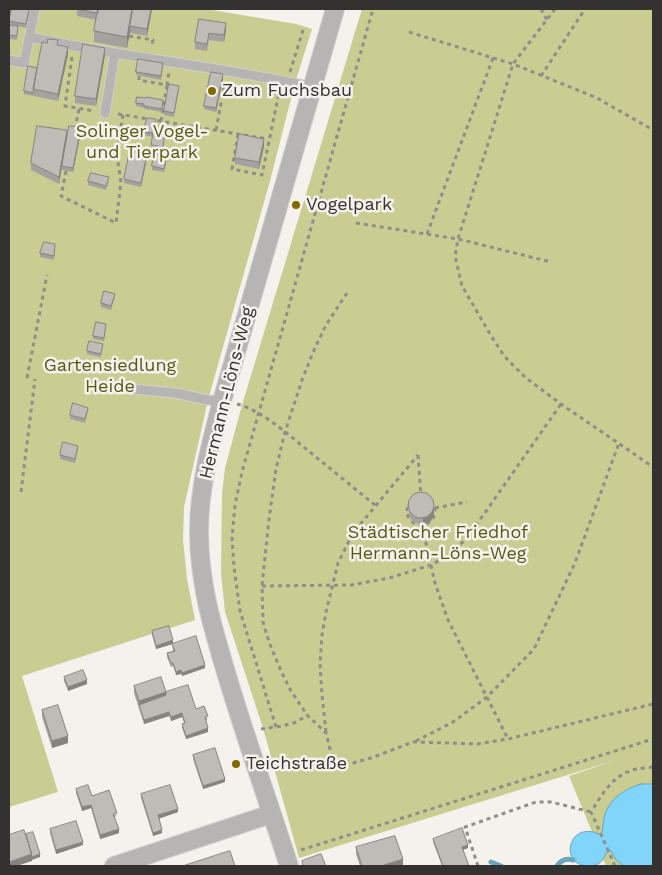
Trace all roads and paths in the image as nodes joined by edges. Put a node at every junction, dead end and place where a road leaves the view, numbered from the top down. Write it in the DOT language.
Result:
graph roads {
  1 [pos="10,9"];
  2 [pos="35,9"];
  3 [pos="335,9"];
  4 [pos="373,9"];
  5 [pos="541,9"];
  6 [pos="555,9"];
  7 [pos="585,9"];
  8 [pos="9,14"];
  9 [pos="547,20"];
  10 [pos="303,30"];
  11 [pos="409,32"];
  12 [pos="129,36"];
  13 [pos="30,37"];
  14 [pos="74,47"];
  15 [pos="115,53"];
  16 [pos="149,58"];
  17 [pos="493,58"];
  18 [pos="9,60"];
  19 [pos="171,62"];
  20 [pos="513,64"];
  21 [pos="227,72"];
  22 [pos="139,76"];
  23 [pos="542,76"];
  24 [pos="284,81"];
  25 [pos="167,85"];
  26 [pos="312,87"];
  27 [pos="79,108"];
  28 [pos="105,113"];
  29 [pos="123,114"];
  30 [pos="161,121"];
  31 [pos="75,130"];
  32 [pos="216,130"];
  33 [pos="653,130"];
  34 [pos="238,134"];
  35 [pos="268,139"];
  36 [pos="66,171"];
  37 [pos="356,223"];
  38 [pos="427,234"];
  39 [pos="458,239"];
  40 [pos="550,262"];
  41 [pos="47,275"];
  42 [pos="347,293"];
  43 [pos="27,378"];
  44 [pos="35,379"];
  45 [pos="99,386"];
  46 [pos="222,401"];
  47 [pos="561,404"];
  48 [pos="258,414"];
  49 [pos="286,432"];
  50 [pos="619,443"];
  51 [pos="653,467"];
  52 [pos="21,492"];
  53 [pos="421,497"];
  54 [pos="467,502"];
  55 [pos="375,505"];
  56 [pos="435,508"];
  57 [pos="422,526"];
  58 [pos="431,565"];
  59 [pos="332,585"];
  60 [pos="262,586"];
  61 [pos="487,697"];
  62 [pos="653,704"];
  63 [pos="308,715"];
  64 [pos="276,727"];
  65 [pos="258,730"];
  66 [pos="326,733"];
  67 [pos="653,739"];
  68 [pos="508,740"];
  69 [pos="413,742"];
  70 [pos="653,767"];
  71 [pos="591,812"];
  72 [pos="271,814"];
  73 [pos="287,861"];
  74 [pos="114,866"];
  75 [pos="478,866"];
  76 [pos="615,866"];
  1 -- 8 [label="path"];
  2 -- 13 [label="lane"];
  3 -- 26 [label="street, Hermann-Löns-Weg"];
  4 -- 48 [label="path"];
  5 -- 9 [label="path"];
  6 -- 9 [label="path"];
  7 -- 23 [label="path"];
  9 -- 20 [label="path"];
  10 -- 24 [label="path"];
  11 -- 17 [label="path"];
  12 -- 16 [label="path"];
  13 -- 14 [label="lane"];
  13 -- 18 [label="lane"];
  14 -- 15 [label="lane"];
  14 -- 27 [label="path"];
  15 -- 16 [label="lane"];
  15 -- 28 [label="lane"];
  16 -- 19 [label="lane"];
  17 -- 20 [label="path"];
  17 -- 38 [label="path"];
  19 -- 21 [label="lane"];
  19 -- 25 [label="path"];
  20 -- 23 [label="path"];
  20 -- 39 [label="path"];
  21 -- 24 [label="lane"];
  21 -- 32 [label="path"];
  22 -- 25 [label="path"];
  23 -- 33 [label="path"];
  24 -- 26 [label="lane"];
  24 -- 35 [label="path"];
  25 -- 30 [label="path"];
  26 -- 46 [label="street, Hermann-Löns-Weg"];
  27 -- 28 [label="path"];
  27 -- 31 [label="path"];
  28 -- 29 [label="path"];
  29 -- 30 [label="path"];
  29 -- 36 [label="path"];
  30 -- 32 [label="path"];
  32 -- 34 [label="path"];
  34 -- 35 [label="path"];
  34 -- 35 [label="path"];
  37 -- 38 [label="path"];
  38 -- 39 [label="path"];
  39 -- 40 [label="path"];
  39 -- 47 [label="path"];
  41 -- 43 [label="path"];
  42 -- 49 [label="path"];
  44 -- 52 [label="path"];
  45 -- 46 [label="lane"];
  46 -- 48 [label="path"];
  46 -- 72 [label="street, Hermann-Löns-Weg"];
  47 -- 50 [label="path"];
  47 -- 58 [label="path"];
  48 -- 49 [label="path"];
  48 -- 64 [label="path"];
  49 -- 55 [label="path"];
  49 -- 60 [label="path"];
  50 -- 51 [label="path"];
  50 -- 61 [label="path"];
  53 -- 55 [label="path"];
  53 -- 56 [label="path"];
  53 -- 57 [label="path"];
  54 -- 56 [label="path"];
  55 -- 59 [label="path"];
  56 -- 57 [label="path"];
  57 -- 58 [label="path"];
  58 -- 59 [label="path"];
  58 -- 61 [label="path"];
  59 -- 60 [label="path"];
  59 -- 66 [label="path"];
  60 -- 63 [label="path"];
  61 -- 68 [label="path"];
  61 -- 69 [label="path"];
  62 -- 68 [label="path"];
  63 -- 64 [label="path"];
  63 -- 66 [label="path"];
  64 -- 65 [label="path"];
  66 -- 69 [label="path"];
  67 -- 73 [label="path"];
  68 -- 69 [label="path"];
  70 -- 71 [label="path"];
  71 -- 75 [label="path"];
  71 -- 76 [label="path"];
  72 -- 73 [label="street, Hermann-Löns-Weg"];
  72 -- 74 [label="street"];
}
